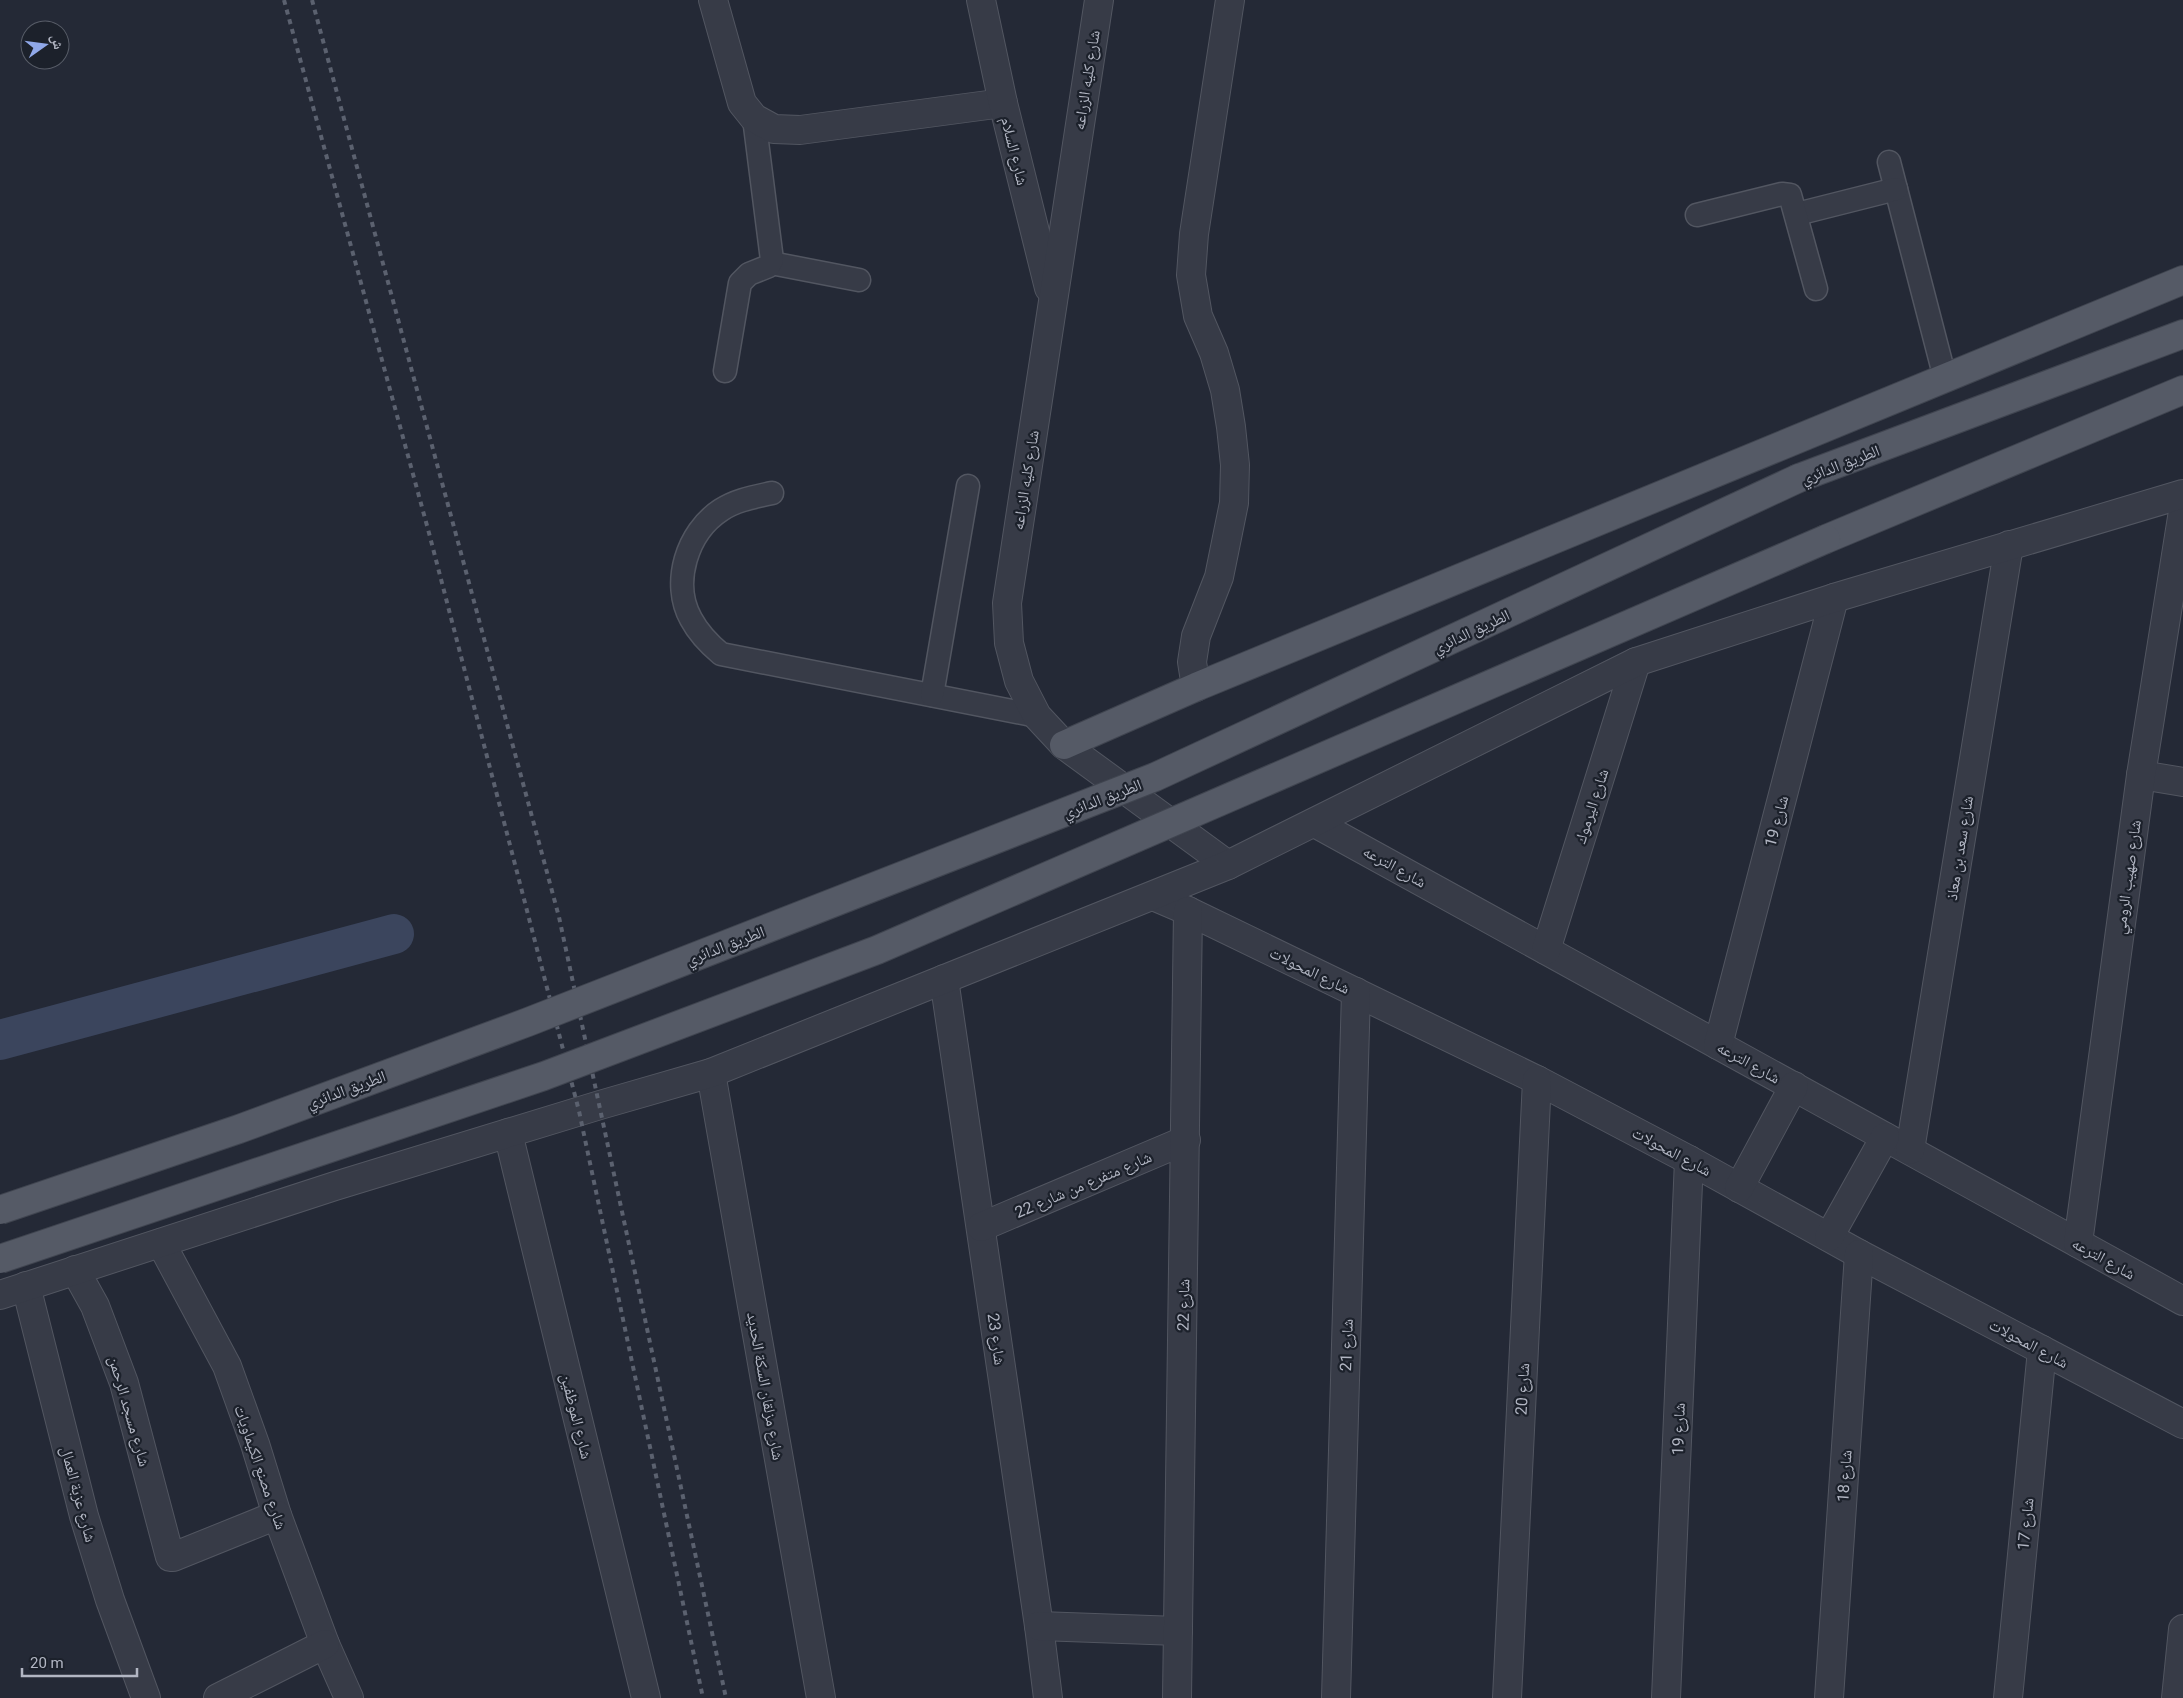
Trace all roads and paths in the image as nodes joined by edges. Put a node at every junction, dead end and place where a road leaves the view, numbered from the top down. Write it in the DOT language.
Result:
graph roads {
  1 [pos="713,0"];
  2 [pos="981,0"];
  3 [pos="1099,0"];
  4 [pos="1230,0"];
  5 [pos="1003,104"];
  6 [pos="754,118"];
  7 [pos="1889,162"];
  8 [pos="1896,189"];
  9 [pos="1797,214"];
  10 [pos="1696,215"];
  11 [pos="771,263"];
  12 [pos="859,280"];
  13 [pos="2183,280"];
  14 [pos="1816,289"];
  15 [pos="1053,301"];
  16 [pos="2183,334"];
  17 [pos="725,371"];
  18 [pos="1945,378"];
  19 [pos="2183,390"];
  20 [pos="968,486"];
  21 [pos="772,494"];
  22 [pos="2183,494"];
  23 [pos="2183,511"];
  24 [pos="2009,545"];
  25 [pos="1834,598"];
  26 [pos="1636,662"];
  27 [pos="1196,687"];
  28 [pos="932,695"];
  29 [pos="1037,716"];
  30 [pos="1064,745"];
  31 [pos="2141,775"];
  32 [pos="2183,782"];
  33 [pos="1315,823"];
  34 [pos="1228,865"];
  35 [pos="1153,896"];
  36 [pos="1188,911"];
  37 [pos="1546,950"];
  38 [pos="944,979"];
  39 [pos="1356,992"];
  40 [pos="1718,1044"];
  41 [pos="711,1073"];
  42 [pos="1538,1080"];
  43 [pos="1794,1086"];
  44 [pos="508,1133"];
  45 [pos="1885,1137"];
  46 [pos="1186,1140"];
  47 [pos="1910,1150"];
  48 [pos="1689,1160"];
  49 [pos="1739,1188"];
  50 [pos="0,1210"];
  51 [pos="981,1227"];
  52 [pos="1828,1236"];
  53 [pos="161,1243"];
  54 [pos="2078,1244"];
  55 [pos="1859,1254"];
  56 [pos="0,1258"];
  57 [pos="74,1270"];
  58 [pos="26,1286"];
  59 [pos="0,1295"];
  60 [pos="2183,1301"];
  61 [pos="2042,1350"];
  62 [pos="2183,1424"];
  63 [pos="277,1515"];
  64 [pos="1039,1626"];
  65 [pos="2183,1629"];
  66 [pos="1178,1631"];
  67 [pos="325,1644"];
  68 [pos="146,1698"];
  69 [pos="218,1698"];
  70 [pos="349,1698"];
  71 [pos="646,1698"];
  72 [pos="821,1698"];
  73 [pos="1048,1698"];
  74 [pos="1177,1698"];
  75 [pos="1336,1698"];
  76 [pos="1507,1698"];
  77 [pos="1666,1698"];
  78 [pos="1829,1698"];
  79 [pos="2008,1698"];
  80 [pos="2176,1698"];
  1 -- 6 [label="street"];
  2 -- 5 [label="street, شارع السلام"];
  3 -- 15 [label="street, شارع كليه الزراعه"];
  4 -- 27 [label="street"];
  5 -- 6 [label="street"];
  5 -- 15 [label="street, شارع السلام"];
  6 -- 11 [label="lane"];
  7 -- 8 [label="lane"];
  8 -- 9 [label="lane"];
  8 -- 18 [label="lane"];
  9 -- 10 [label="lane"];
  9 -- 14 [label="lane"];
  11 -- 12 [label="lane"];
  11 -- 17 [label="lane"];
  13 -- 18 [label="main road"];
  15 -- 29 [label="street, شارع كليه الزراعه"];
  16 -- 50 [label="main road, الطريق الدائري, bridge"];
  18 -- 27 [label="main road"];
  19 -- 56 [label="main road, bridge"];
  20 -- 28 [label="lane"];
  21 -- 28 [label="lane"];
  22 -- 24 [label="street"];
  23 -- 31 [label="street, شارع صهيب الرومي"];
  24 -- 25 [label="street"];
  24 -- 47 [label="street, شارع سعد بن معاذ"];
  25 -- 26 [label="street"];
  25 -- 40 [label="street, شارع 19"];
  26 -- 33 [label="street"];
  26 -- 37 [label="street, شارع اليرموك"];
  27 -- 30 [label="main road"];
  28 -- 29 [label="lane"];
  29 -- 30 [label="street, شارع كليه الزراعه"];
  30 -- 34 [label="street, شارع كليه الزراعه"];
  31 -- 32 [label="street"];
  31 -- 54 [label="street, شارع صهيب الرومي"];
  33 -- 34 [label="street"];
  33 -- 37 [label="street, شارع الترعه"];
  34 -- 35 [label="street"];
  35 -- 36 [label="street, شارع المحولات"];
  35 -- 38 [label="street"];
  36 -- 39 [label="street, شارع المحولات"];
  36 -- 46 [label="street, شارع 22"];
  37 -- 40 [label="street, شارع الترعه"];
  38 -- 41 [label="street"];
  38 -- 51 [label="street, شارع 23"];
  39 -- 42 [label="street, شارع المحولات"];
  39 -- 75 [label="street, شارع 21"];
  40 -- 43 [label="street, شارع الترعه"];
  41 -- 44 [label="street"];
  41 -- 72 [label="street, شارع مزلقان السكة الحديد"];
  42 -- 48 [label="street, شارع المحولات"];
  42 -- 76 [label="street, شارع 20"];
  43 -- 45 [label="street, شارع الترعه"];
  43 -- 49 [label="street"];
  44 -- 53 [label="street"];
  44 -- 71 [label="street, شارع الموظفين"];
  45 -- 47 [label="street, شارع الترعه"];
  45 -- 52 [label="street"];
  46 -- 51 [label="street, شارع متفرع من شارع 22"];
  46 -- 66 [label="street, شارع 22"];
  47 -- 54 [label="street, شارع الترعه"];
  48 -- 49 [label="street, شارع المحولات"];
  48 -- 77 [label="street, شارع 19"];
  49 -- 52 [label="street, شارع المحولات"];
  51 -- 64 [label="street, شارع 23"];
  52 -- 55 [label="street, شارع المحولات"];
  53 -- 57 [label="street"];
  53 -- 63 [label="street, شارع مصنع الكيماويات"];
  54 -- 60 [label="street, شارع الترعه"];
  55 -- 61 [label="street, شارع المحولات"];
  55 -- 78 [label="street, شارع 18"];
  57 -- 58 [label="street"];
  57 -- 63 [label="street, شارع مسجد الرحمن"];
  58 -- 59 [label="street"];
  58 -- 68 [label="street, شارع عزبة العمال"];
  61 -- 62 [label="street, شارع المحولات"];
  61 -- 79 [label="street, شارع 17"];
  63 -- 67 [label="street, شارع مصنع الكيماويات"];
  64 -- 66 [label="street"];
  64 -- 73 [label="street, شارع 23"];
  65 -- 80 [label="street"];
  66 -- 74 [label="street, شارع 22"];
  67 -- 69 [label="street"];
  67 -- 70 [label="street, شارع مصنع الكيماويات"];
}
